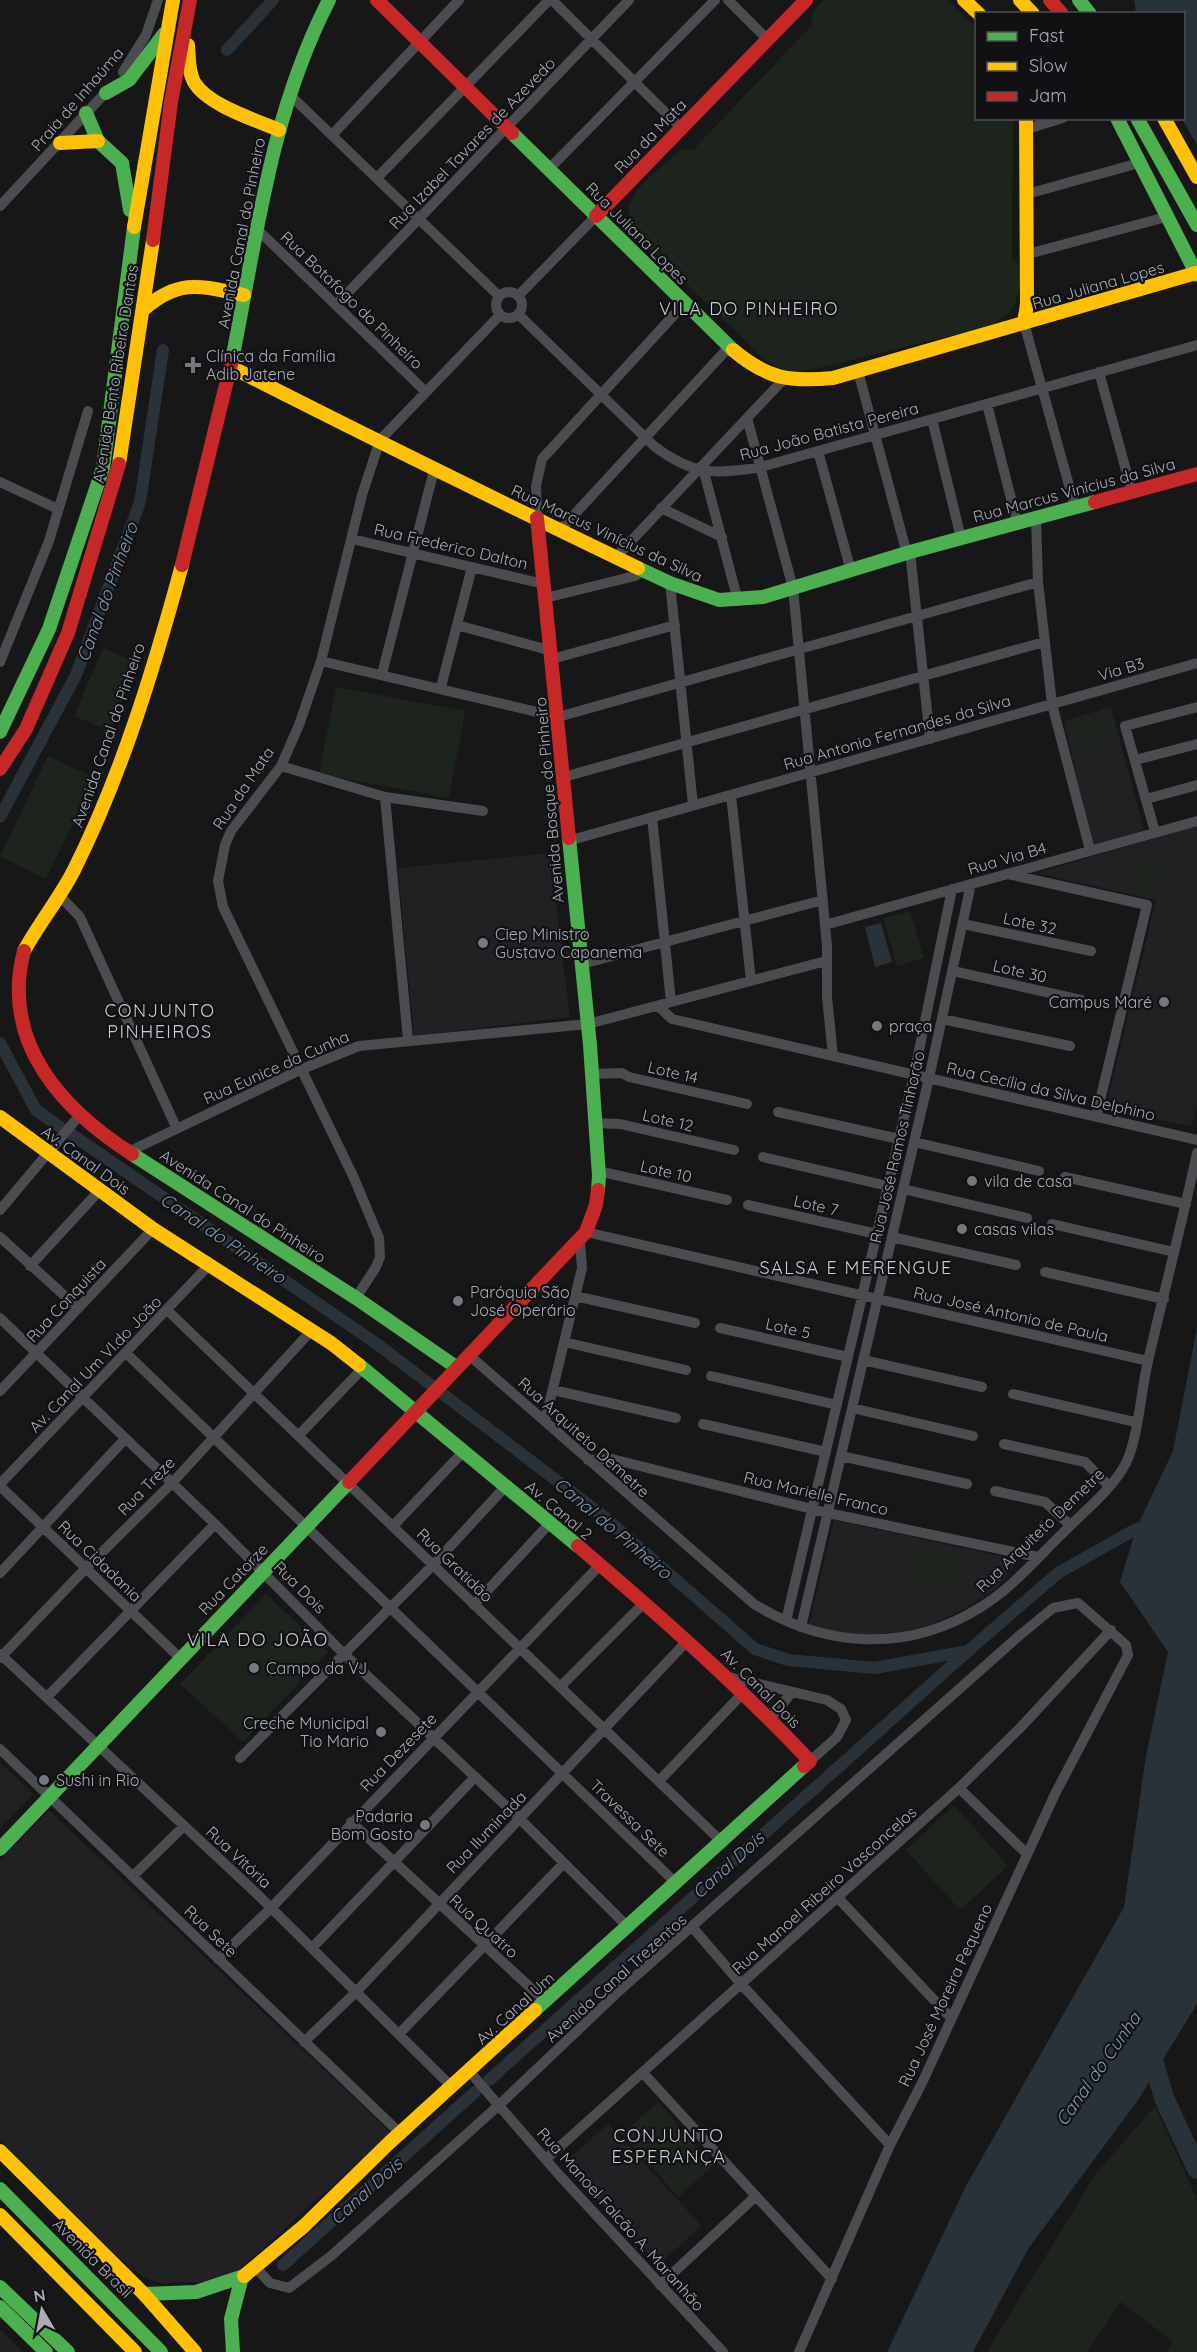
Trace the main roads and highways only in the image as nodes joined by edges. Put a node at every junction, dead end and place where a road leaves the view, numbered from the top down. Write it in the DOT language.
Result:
graph roads {
  1 [pos="172,0"];
  2 [pos="190,0"];
  3 [pos="329,0"];
  4 [pos="377,0"];
  5 [pos="806,0"];
  6 [pos="964,0"];
  7 [pos="1020,0"];
  8 [pos="1050,0"];
  9 [pos="1079,0"];
  10 [pos="977,12"];
  11 [pos="1032,12"];
  12 [pos="1060,12"];
  13 [pos="1088,12"];
  14 [pos="186,15"];
  15 [pos="165,32"];
  16 [pos="106,93"];
  17 [pos="86,113"];
  18 [pos="1118,120"];
  19 [pos="1138,120"];
  20 [pos="1165,120"];
  21 [pos="1027,124"];
  22 [pos="279,130"];
  23 [pos="98,141"];
  24 [pos="60,144"];
  25 [pos="1197,177"];
  26 [pos="596,216"];
  27 [pos="1197,225"];
  28 [pos="132,237"];
  29 [pos="1196,274"];
  30 [pos="244,295"];
  31 [pos="144,309"];
  32 [pos="1024,323"];
  33 [pos="231,367"];
  34 [pos="1197,474"];
  35 [pos="537,518"];
  36 [pos="0,732"];
  37 [pos="0,769"];
  38 [pos="0,1117"];
  39 [pos="456,1367"];
  40 [pos="441,1384"];
  41 [pos="417,1411"];
  42 [pos="688,1640"];
  43 [pos="810,1761"];
  44 [pos="0,1849"];
  45 [pos="0,2151"];
  46 [pos="0,2189"];
  47 [pos="0,2196"];
  48 [pos="0,2215"];
  49 [pos="41,2255"];
  50 [pos="242,2277"];
  51 [pos="0,2287"];
  52 [pos="144,2294"];
  53 [pos="0,2307"];
  54 [pos="46,2352"];
  55 [pos="68,2352"];
  56 [pos="135,2352"];
  57 [pos="161,2352"];
  58 [pos="195,2352"];
  59 [pos="233,2352"];
  1 -- 15 [label="main road, Avenida Bento Ribeiro Dantas"];
  2 -- 14 [label="main road, Avenida Bento Ribeiro Dantas"];
  3 -- 22 [label="main road, Avenida Canal do Pinheiro"];
  4 -- 26 [label="main road, Rua Juliana Lopes"];
  5 -- 26 [label="main road, Rua da Mata"];
  6 -- 10 [label="main road"];
  7 -- 11 [label="main road"];
  8 -- 12 [label="main road"];
  9 -- 13 [label="main road"];
  14 -- 22 [label="main road"];
  14 -- 31 [label="main road, Avenida Bento Ribeiro Dantas"];
  15 -- 16 [label="main road"];
  15 -- 28 [label="main road, Avenida Bento Ribeiro Dantas"];
  17 -- 23 [label="main road"];
  18 -- 29 [label="main road"];
  19 -- 27 [label="main road"];
  20 -- 25 [label="main road"];
  21 -- 32 [label="main road"];
  22 -- 30 [label="main road, Avenida Canal do Pinheiro"];
  23 -- 24 [label="main road"];
  23 -- 28 [label="main road"];
  26 -- 32 [label="main road, Rua Juliana Lopes"];
  28 -- 36 [label="main road, Avenida Bento Ribeiro Dantas"];
  29 -- 32 [label="main road, Rua Juliana Lopes"];
  30 -- 31 [label="main road"];
  30 -- 33 [label="main road, Avenida Canal do Pinheiro"];
  31 -- 37 [label="main road, Avenida Bento Ribeiro Dantas"];
  33 -- 35 [label="main road, Rua Marcus Vinícius da Silva"];
  33 -- 39 [label="main road, Avenida Canal do Pinheiro"];
  34 -- 35 [label="main road, Rua Marcus Vinícius da Silva"];
  35 -- 39 [label="main road, Avenida Bosque do Pinheiro"];
  38 -- 41 [label="main road, Av. Canal Dois"];
  39 -- 40 [label="main road, Avenida Bosque do Pinheiro"];
  40 -- 41 [label="main road, Rua Catorze"];
  41 -- 42 [label="main road, Av. Canal 2"];
  41 -- 44 [label="main road, Rua Catorze"];
  42 -- 43 [label="main road, Av. Canal Dois"];
  43 -- 50 [label="main road, Av. Canal Um"];
  45 -- 52 [label="main road"];
  46 -- 57 [label="main road, Avenida Brasil"];
  47 -- 49 [label="main road"];
  48 -- 49 [label="main road"];
  49 -- 56 [label="main road"];
  50 -- 52 [label="main road"];
  50 -- 59 [label="main road"];
  51 -- 55 [label="main road"];
  52 -- 58 [label="main road"];
  53 -- 54 [label="main road"];
}
